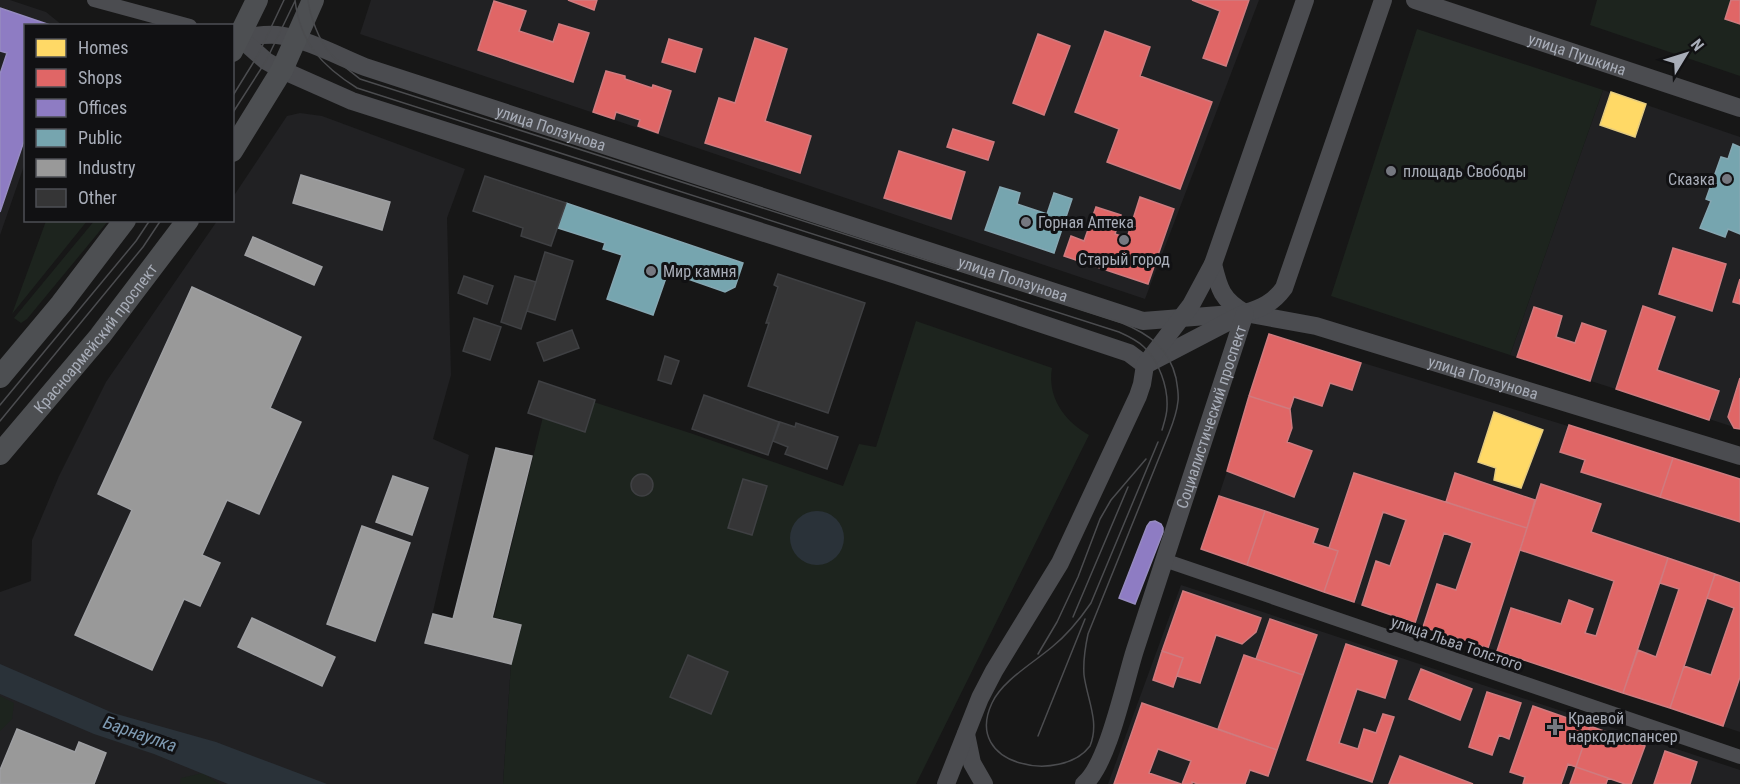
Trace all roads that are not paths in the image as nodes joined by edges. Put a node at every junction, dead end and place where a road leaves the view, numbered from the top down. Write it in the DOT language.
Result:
graph roads {
  1 [pos="94,0"];
  2 [pos="257,0"];
  3 [pos="314,0"];
  4 [pos="1305,0"];
  5 [pos="1383,0"];
  6 [pos="1415,0"];
  7 [pos="183,24"];
  8 [pos="297,40"];
  9 [pos="235,42"];
  10 [pos="282,70"];
  11 [pos="1740,108"];
  12 [pos="234,148"];
  13 [pos="123,222"];
  14 [pos="186,222"];
  15 [pos="1213,264"];
  16 [pos="1245,313"];
  17 [pos="1180,318"];
  18 [pos="1145,365"];
  19 [pos="0,376"];
  20 [pos="0,454"];
  21 [pos="1740,456"];
  22 [pos="1164,560"];
  23 [pos="966,734"];
  24 [pos="1740,757"];
  25 [pos="946,784"];
  26 [pos="984,784"];
  27 [pos="1084,784"];
  1 -- 7 [label="street"];
  2 -- 9 [label="main road"];
  3 -- 8 [label="main road"];
  4 -- 15 [label="street"];
  5 -- 16 [label="street, Социалистический проспект"];
  6 -- 11 [label="street, улица Пушкина"];
  8 -- 9 [label="street, улица Ползунова"];
  8 -- 10 [label="main road"];
  8 -- 17 [label="street, улица Ползунова"];
  9 -- 10 [label="street, улица Ползунова"];
  10 -- 12 [label="main road"];
  10 -- 18 [label="street, улица Ползунова"];
  13 -- 19 [label="main road"];
  14 -- 20 [label="main road, Красноармейский проспект"];
  15 -- 16 [label="street"];
  15 -- 17 [label="street"];
  16 -- 17 [label="street, улица Ползунова"];
  16 -- 18 [label="street"];
  16 -- 21 [label="street, улица Ползунова"];
  16 -- 22 [label="street, Социалистический проспект"];
  17 -- 18 [label="street"];
  18 -- 23 [label="street"];
  22 -- 24 [label="street, улица Льва Толстого"];
  22 -- 27 [label="street, Социалистический проспект"];
  23 -- 25 [label="street"];
  23 -- 26 [label="street"];
}
